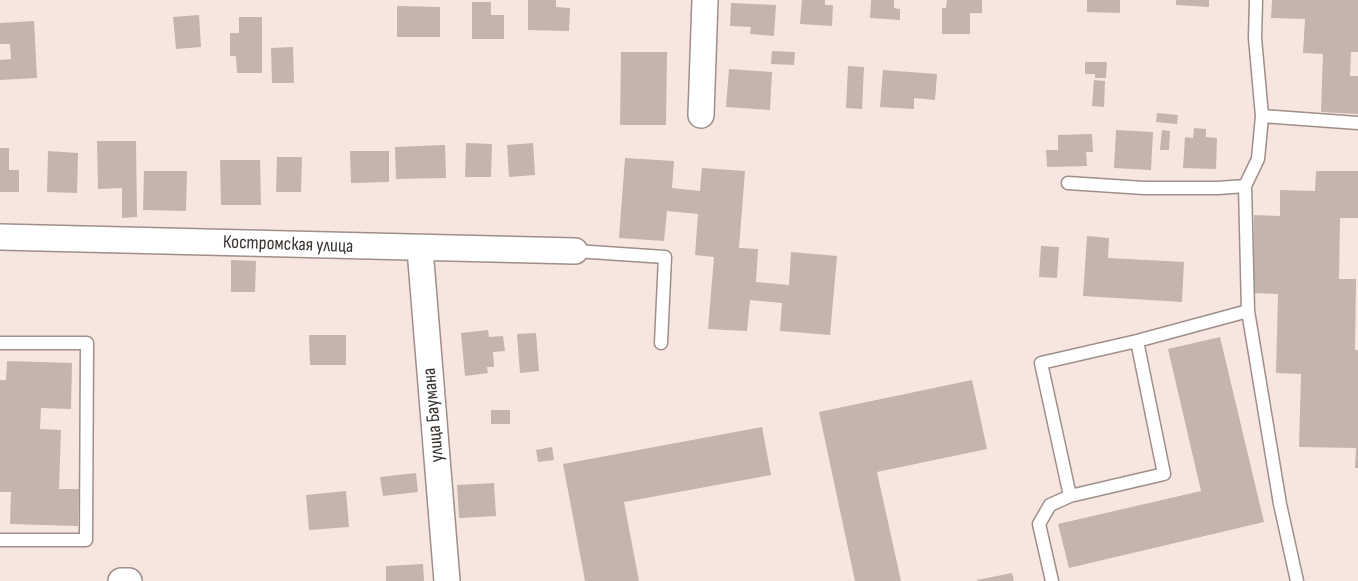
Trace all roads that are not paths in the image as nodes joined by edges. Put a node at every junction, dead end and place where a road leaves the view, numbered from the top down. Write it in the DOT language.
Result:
graph roads {
  1 [pos="704,0"];
  2 [pos="1256,0"];
  3 [pos="701,115"];
  4 [pos="1262,116"];
  5 [pos="1358,123"];
  6 [pos="1068,183"];
  7 [pos="1245,186"];
  8 [pos="0,237"];
  9 [pos="420,249"];
  10 [pos="575,251"];
  11 [pos="1248,311"];
  12 [pos="1137,341"];
  13 [pos="0,342"];
  14 [pos="661,343"];
  15 [pos="1070,496"];
  16 [pos="0,540"];
  17 [pos="121,581"];
  18 [pos="129,581"];
  19 [pos="447,581"];
  20 [pos="1052,581"];
  21 [pos="1297,581"];
  1 -- 3 [label="street"];
  2 -- 4 [label="lane"];
  4 -- 5 [label="lane"];
  4 -- 7 [label="lane"];
  6 -- 7 [label="lane"];
  7 -- 11 [label="lane"];
  8 -- 9 [label="street, Костромская улица"];
  9 -- 10 [label="street, Костромская улица"];
  9 -- 19 [label="street, улица Баумана"];
  10 -- 14 [label="lane"];
  11 -- 12 [label="lane"];
  11 -- 21 [label="lane"];
  12 -- 15 [label="lane"];
  12 -- 15 [label="lane"];
  13 -- 16 [label="lane"];
  15 -- 20 [label="lane"];
  17 -- 18 [label="street"];
}
